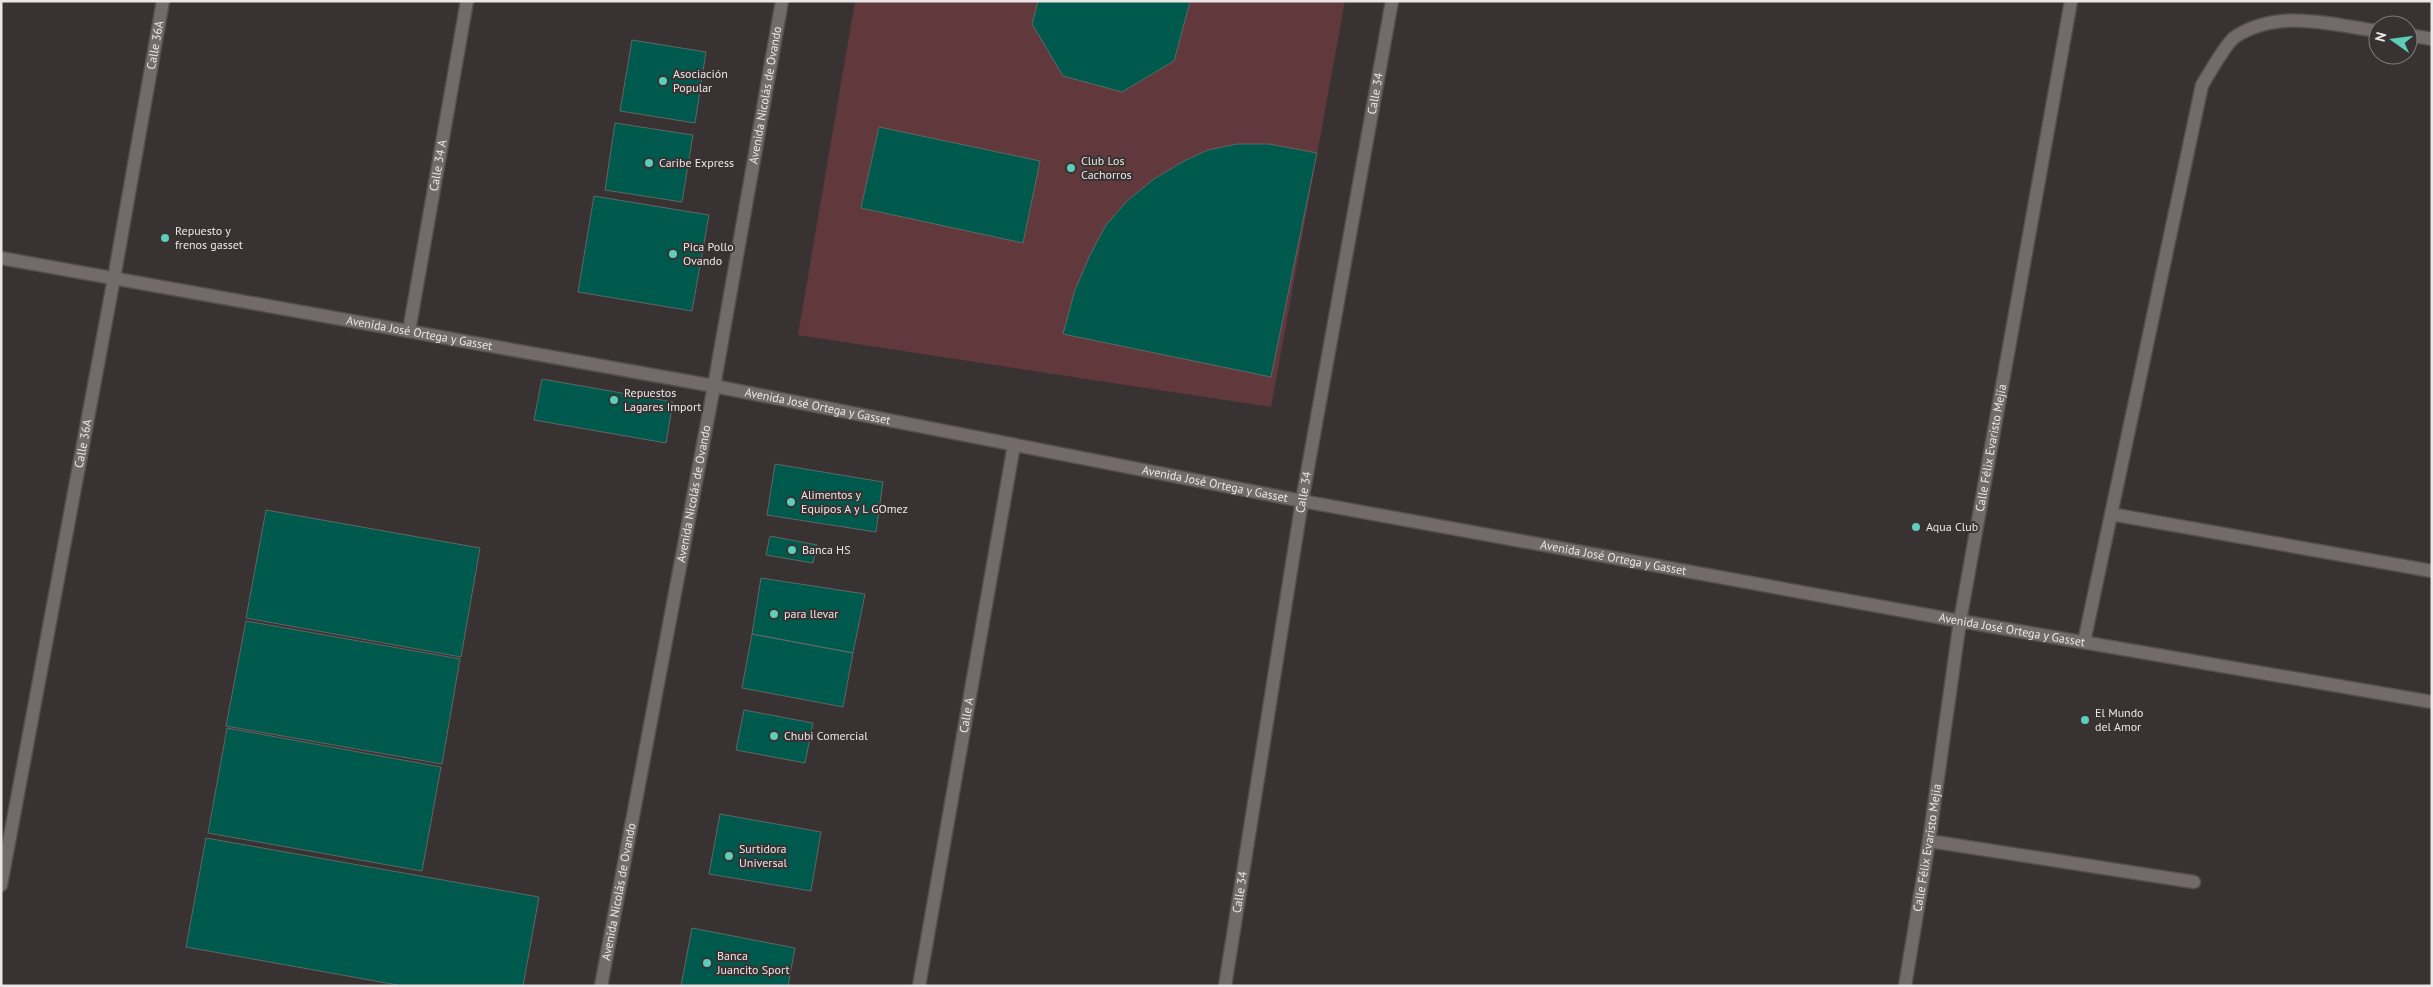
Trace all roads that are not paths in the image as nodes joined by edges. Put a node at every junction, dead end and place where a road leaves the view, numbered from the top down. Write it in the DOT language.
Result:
graph roads {
  1 [pos="163,1"];
  2 [pos="467,1"];
  3 [pos="782,1"];
  4 [pos="1392,1"];
  5 [pos="2071,1"];
  6 [pos="2368,30"];
  7 [pos="2418,37"];
  8 [pos="2432,39"];
  9 [pos="1,258"];
  10 [pos="114,278"];
  11 [pos="409,331"];
  12 [pos="714,386"];
  13 [pos="1014,445"];
  14 [pos="1302,501"];
  15 [pos="2111,514"];
  16 [pos="2432,571"];
  17 [pos="1960,621"];
  18 [pos="2084,642"];
  19 [pos="2432,702"];
  20 [pos="1929,841"];
  21 [pos="2194,882"];
  22 [pos="1,885"];
  23 [pos="601,986"];
  24 [pos="919,986"];
  25 [pos="1225,986"];
  26 [pos="1905,986"];
  1 -- 10 [label="street, Calle 36A"];
  2 -- 11 [label="street, Calle 34 A"];
  3 -- 12 [label="street, Avenida Nicolás de Ovando"];
  4 -- 14 [label="street, Calle 34"];
  5 -- 17 [label="street, Calle Félix Evaristo Mejía"];
  6 -- 15 [label="street"];
  7 -- 8 [label="street"];
  9 -- 10 [label="street, Avenida José Ortega y Gasset"];
  10 -- 11 [label="street, Avenida José Ortega y Gasset"];
  10 -- 22 [label="street, Calle 36A"];
  11 -- 12 [label="street, Avenida José Ortega y Gasset"];
  12 -- 13 [label="street, Avenida José Ortega y Gasset"];
  12 -- 23 [label="street, Avenida Nicolás de Ovando"];
  13 -- 14 [label="street, Avenida José Ortega y Gasset"];
  13 -- 24 [label="street, Calle A"];
  14 -- 17 [label="street, Avenida José Ortega y Gasset"];
  14 -- 25 [label="street, Calle 34"];
  15 -- 16 [label="street"];
  15 -- 18 [label="street"];
  17 -- 18 [label="street, Avenida José Ortega y Gasset"];
  17 -- 20 [label="street, Calle Félix Evaristo Mejía"];
  18 -- 19 [label="street, Avenida José Ortega y Gasset"];
  20 -- 21 [label="street"];
  20 -- 26 [label="street, Calle Félix Evaristo Mejía"];
}
